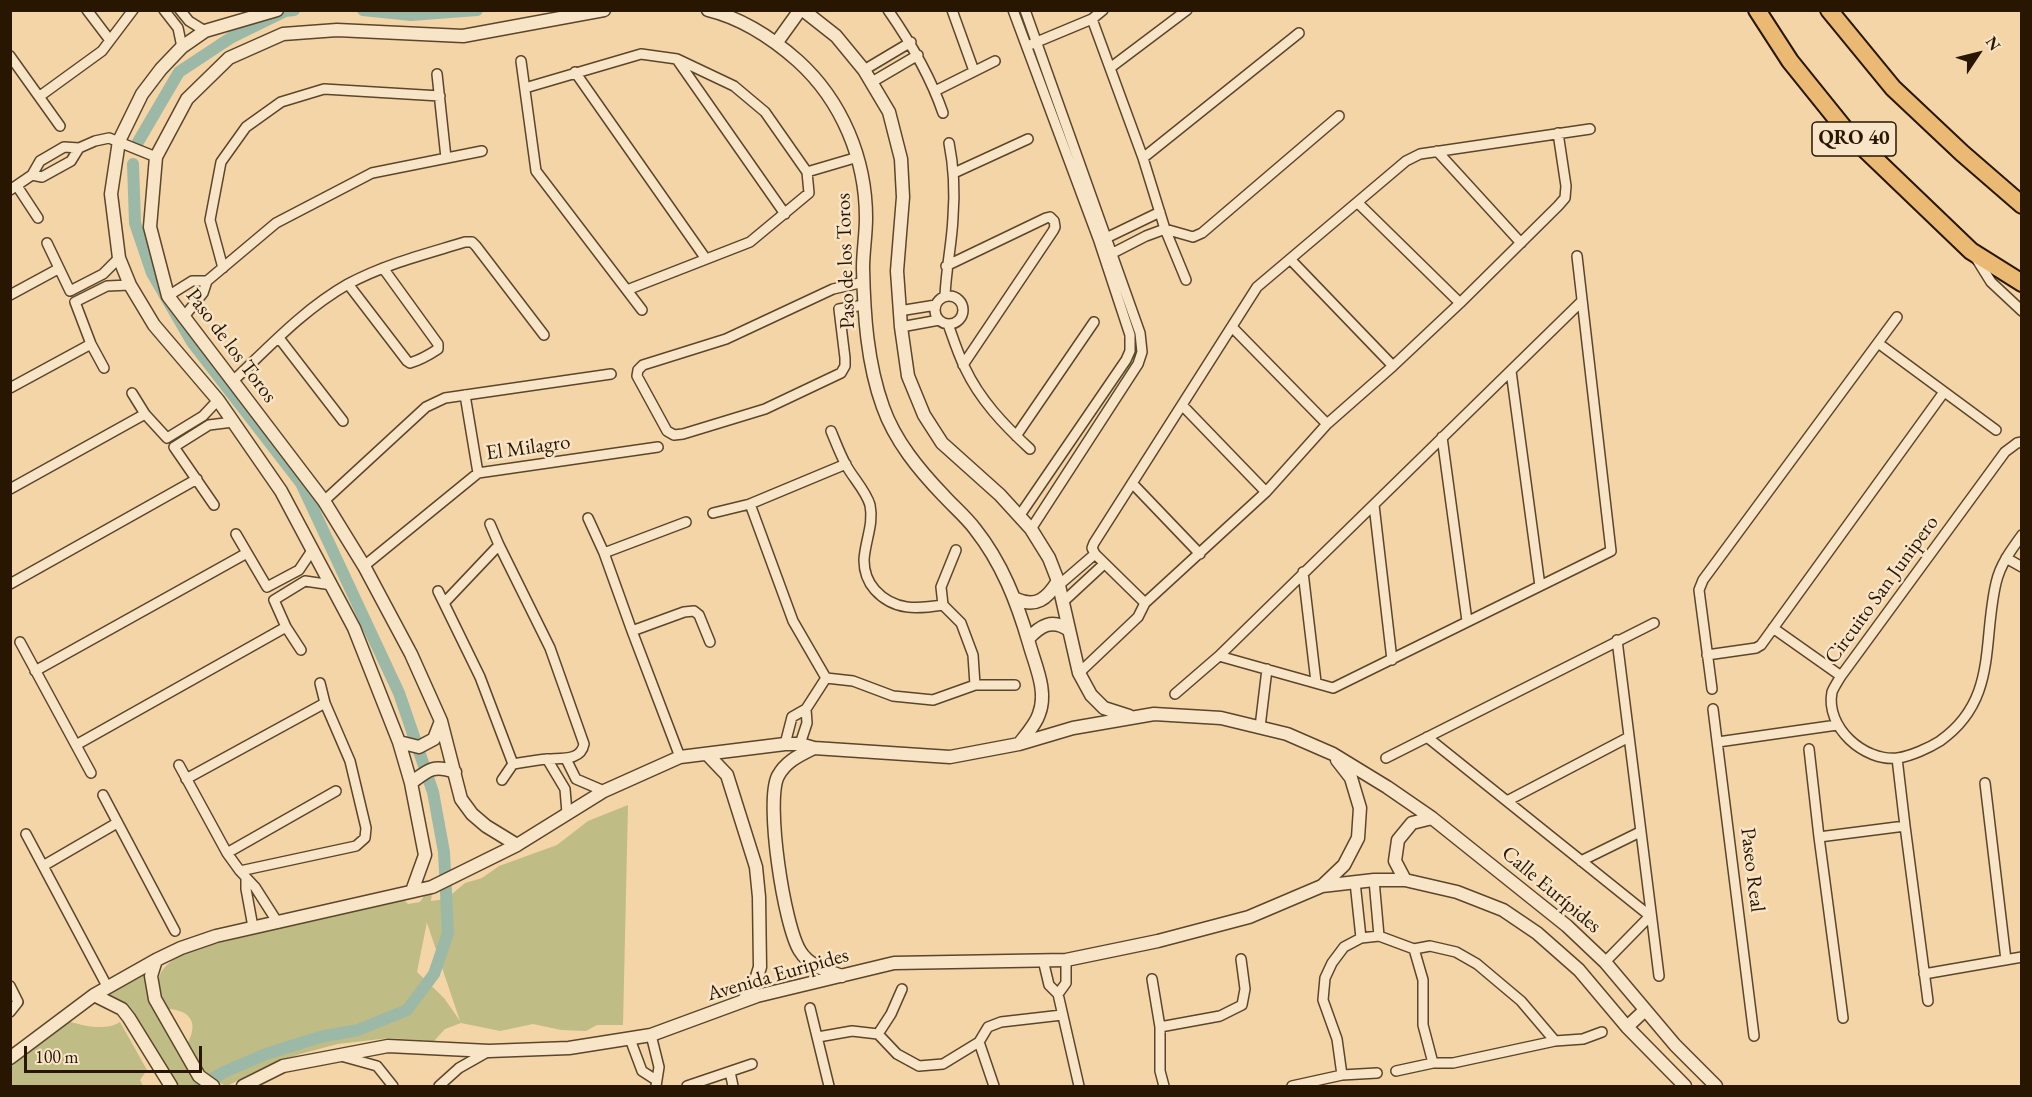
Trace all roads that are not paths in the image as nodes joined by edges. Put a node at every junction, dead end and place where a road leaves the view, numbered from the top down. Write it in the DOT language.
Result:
graph roads {
  1 [pos="87,10"];
  2 [pos="133,10"];
  3 [pos="164,10"];
  4 [pos="180,10"];
  5 [pos="277,10"];
  6 [pos="604,10"];
  7 [pos="708,10"];
  8 [pos="802,10"];
  9 [pos="888,10"];
  10 [pos="952,10"];
  11 [pos="1013,10"];
  12 [pos="1025,10"];
  13 [pos="1103,10"];
  14 [pos="1187,10"];
  15 [pos="1757,10"];
  16 [pos="1829,10"];
  17 [pos="1092,19"];
  18 [pos="205,31"];
  19 [pos="1299,33"];
  20 [pos="109,39"];
  21 [pos="777,42"];
  22 [pos="911,42"];
  23 [pos="1037,42"];
  24 [pos="1026,46"];
  25 [pos="182,47"];
  26 [pos="918,55"];
  27 [pos="10,56"];
  28 [pos="677,58"];
  29 [pos="521,61"];
  30 [pos="995,61"];
  31 [pos="1110,68"];
  32 [pos="864,70"];
  33 [pos="974,71"];
  34 [pos="575,72"];
  35 [pos="437,74"];
  36 [pos="872,82"];
  37 [pos="525,88"];
  38 [pos="935,91"];
  39 [pos="40,96"];
  40 [pos="440,96"];
  41 [pos="943,113"];
  42 [pos="1339,116"];
  43 [pos="60,126"];
  44 [pos="1590,129"];
  45 [pos="1558,134"];
  46 [pos="1028,139"];
  47 [pos="119,141"];
  48 [pos="950,142"];
  49 [pos="79,148"];
  50 [pos="1437,150"];
  51 [pos="482,151"];
  52 [pos="858,157"];
  53 [pos="156,158"];
  54 [pos="446,158"];
  55 [pos="1143,158"];
  56 [pos="807,172"];
  57 [pos="954,173"];
  58 [pos="32,175"];
  59 [pos="14,188"];
  60 [pos="1358,203"];
  61 [pos="2022,205"];
  62 [pos="1160,213"];
  63 [pos="785,214"];
  64 [pos="38,218"];
  65 [pos="1165,229"];
  66 [pos="1103,239"];
  67 [pos="47,243"];
  68 [pos="1521,243"];
  69 [pos="1971,250"];
  70 [pos="1108,255"];
  71 [pos="1577,256"];
  72 [pos="119,258"];
  73 [pos="706,259"];
  74 [pos="1290,259"];
  75 [pos="946,266"];
  76 [pos="223,268"];
  77 [pos="383,268"];
  78 [pos="58,269"];
  79 [pos="1186,280"];
  80 [pos="207,281"];
  81 [pos="864,282"];
  82 [pos="2022,283"];
  83 [pos="348,284"];
  84 [pos="130,285"];
  85 [pos="833,289"];
  86 [pos="627,290"];
  87 [pos="10,295"];
  88 [pos="168,296"];
  89 [pos="945,296"];
  90 [pos="2012,301"];
  91 [pos="1582,302"];
  92 [pos="1460,303"];
  93 [pos="864,305"];
  94 [pos="936,305"];
  95 [pos="2022,306"];
  96 [pos="839,309"];
  97 [pos="642,310"];
  98 [pos="899,311"];
  99 [pos="2022,311"];
  100 [pos="1897,317"];
  101 [pos="183,318"];
  102 [pos="944,322"];
  103 [pos="1094,322"];
  104 [pos="901,327"];
  105 [pos="1233,328"];
  106 [pos="544,335"];
  107 [pos="279,338"];
  108 [pos="1878,343"];
  109 [pos="91,344"];
  110 [pos="963,365"];
  111 [pos="1393,366"];
  112 [pos="104,368"];
  113 [pos="1511,371"];
  114 [pos="611,374"];
  115 [pos="232,382"];
  116 [pos="10,388"];
  117 [pos="1944,392"];
  118 [pos="132,393"];
  119 [pos="465,395"];
  120 [pos="218,400"];
  121 [pos="1182,405"];
  122 [pos="145,414"];
  123 [pos="343,421"];
  124 [pos="233,422"];
  125 [pos="1327,424"];
  126 [pos="1996,430"];
  127 [pos="831,431"];
  128 [pos="1016,436"];
  129 [pos="1442,437"];
  130 [pos="2022,442"];
  131 [pos="658,447"];
  132 [pos="1030,449"];
  133 [pos="846,464"];
  134 [pos="478,473"];
  135 [pos="197,479"];
  136 [pos="1132,483"];
  137 [pos="10,489"];
  138 [pos="1266,492"];
  139 [pos="324,501"];
  140 [pos="750,504"];
  141 [pos="214,505"];
  142 [pos="1374,505"];
  143 [pos="713,513"];
  144 [pos="1020,514"];
  145 [pos="588,518"];
  146 [pos="686,522"];
  147 [pos="490,524"];
  148 [pos="1031,529"];
  149 [pos="236,534"];
  150 [pos="2022,535"];
  151 [pos="499,545"];
  152 [pos="313,549"];
  153 [pos="956,550"];
  154 [pos="247,553"];
  155 [pos="604,553"];
  156 [pos="1095,554"];
  157 [pos="1200,554"];
  158 [pos="2006,558"];
  159 [pos="1104,564"];
  160 [pos="364,566"];
  161 [pos="2022,567"];
  162 [pos="1303,572"];
  163 [pos="1059,583"];
  164 [pos="10,584"];
  165 [pos="332,585"];
  166 [pos="1540,586"];
  167 [pos="438,591"];
  168 [pos="1016,599"];
  169 [pos="445,602"];
  170 [pos="1063,602"];
  171 [pos="1145,603"];
  172 [pos="943,604"];
  173 [pos="1467,621"];
  174 [pos="1654,622"];
  175 [pos="286,627"];
  176 [pos="1773,628"];
  177 [pos="1069,630"];
  178 [pos="632,631"];
  179 [pos="1028,639"];
  180 [pos="1617,640"];
  181 [pos="20,642"];
  182 [pos="710,642"];
  183 [pos="301,650"];
  184 [pos="1707,655"];
  185 [pos="1219,656"];
  186 [pos="1392,660"];
  187 [pos="1267,669"];
  188 [pos="35,671"];
  189 [pos="1079,673"];
  190 [pos="1841,676"];
  191 [pos="826,678"];
  192 [pos="1316,682"];
  193 [pos="320,683"];
  194 [pos="975,685"];
  195 [pos="1015,685"];
  196 [pos="1712,689"];
  197 [pos="1175,694"];
  198 [pos="325,703"];
  199 [pos="806,709"];
  200 [pos="1713,709"];
  201 [pos="1131,717"];
  202 [pos="441,721"];
  203 [pos="1837,725"];
  204 [pos="1260,727"];
  205 [pos="1427,737"];
  206 [pos="1629,737"];
  207 [pos="399,742"];
  208 [pos="1718,742"];
  209 [pos="785,744"];
  210 [pos="800,744"];
  211 [pos="1019,744"];
  212 [pos="76,745"];
  213 [pos="814,748"];
  214 [pos="1809,749"];
  215 [pos="707,754"];
  216 [pos="1333,754"];
  217 [pos="680,757"];
  218 [pos="1386,758"];
  219 [pos="1897,758"];
  220 [pos="547,759"];
  221 [pos="566,759"];
  222 [pos="513,764"];
  223 [pos="179,765"];
  224 [pos="455,772"];
  225 [pos="91,773"];
  226 [pos="186,779"];
  227 [pos="502,780"];
  228 [pos="411,783"];
  229 [pos="1984,783"];
  230 [pos="336,791"];
  231 [pos="604,791"];
  232 [pos="103,795"];
  233 [pos="1507,801"];
  234 [pos="567,813"];
  235 [pos="1432,818"];
  236 [pos="117,823"];
  237 [pos="1905,826"];
  238 [pos="1640,832"];
  239 [pos="26,834"];
  240 [pos="1819,837"];
  241 [pos="518,844"];
  242 [pos="227,853"];
  243 [pos="1581,861"];
  244 [pos="43,866"];
  245 [pos="243,874"];
  246 [pos="1374,880"];
  247 [pos="1405,880"];
  248 [pos="1355,882"];
  249 [pos="1322,886"];
  250 [pos="412,891"];
  251 [pos="1650,916"];
  252 [pos="278,922"];
  253 [pos="253,927"];
  254 [pos="175,931"];
  255 [pos="1379,936"];
  256 [pos="1361,938"];
  257 [pos="1414,950"];
  258 [pos="2022,957"];
  259 [pos="1241,959"];
  260 [pos="156,960"];
  261 [pos="1043,960"];
  262 [pos="1066,960"];
  263 [pos="2006,960"];
  264 [pos="1605,962"];
  265 [pos="1924,974"];
  266 [pos="842,976"];
  267 [pos="1659,976"];
  268 [pos="1152,979"];
  269 [pos="10,986"];
  270 [pos="108,988"];
  271 [pos="902,989"];
  272 [pos="1058,994"];
  273 [pos="94,995"];
  274 [pos="744,1000"];
  275 [pos="1928,1001"];
  276 [pos="810,1008"];
  277 [pos="1644,1011"];
  278 [pos="10,1012"];
  279 [pos="1062,1015"];
  280 [pos="1842,1018"];
  281 [pos="1160,1027"];
  282 [pos="1627,1027"];
  283 [pos="1602,1032"];
  284 [pos="878,1034"];
  285 [pos="651,1035"];
  286 [pos="1755,1036"];
  287 [pos="818,1037"];
  288 [pos="630,1039"];
  289 [pos="1555,1041"];
  290 [pos="980,1042"];
  291 [pos="489,1051"];
  292 [pos="338,1055"];
  293 [pos="10,1058"];
  294 [pos="1433,1063"];
  295 [pos="752,1064"];
  296 [pos="1396,1071"];
  297 [pos="730,1072"];
  298 [pos="1377,1072"];
  299 [pos="1341,1075"];
  300 [pos="207,1082"];
  301 [pos="656,1083"];
  302 [pos="171,1086"];
  303 [pos="243,1086"];
  304 [pos="393,1086"];
  305 [pos="439,1086"];
  306 [pos="687,1086"];
  307 [pos="733,1086"];
  308 [pos="829,1086"];
  309 [pos="994,1086"];
  310 [pos="1079,1086"];
  311 [pos="1164,1086"];
  312 [pos="1292,1086"];
  313 [pos="1685,1086"];
  314 [pos="1716,1086"];
  1 -- 20 [label="street"];
  2 -- 20 [label="street"];
  3 -- 25 [label="street"];
  4 -- 18 [label="street"];
  5 -- 18 [label="street"];
  6 -- 53 [label="street, Paso de los Toros"];
  7 -- 21 [label="street, Paso de los Toros"];
  8 -- 21 [label="street"];
  8 -- 32 [label="street"];
  9 -- 22 [label="street"];
  10 -- 33 [label="street"];
  11 -- 24 [label="street"];
  12 -- 23 [label="street"];
  13 -- 17 [label="street"];
  14 -- 31 [label="street"];
  15 -- 69 [label="highway, QRO 40"];
  16 -- 61 [label="highway, QRO 40"];
  17 -- 23 [label="street"];
  17 -- 31 [label="street"];
  18 -- 25 [label="street"];
  19 -- 55 [label="street"];
  20 -- 39 [label="street"];
  21 -- 52 [label="street, Paso de los Toros"];
  22 -- 26 [label="street"];
  22 -- 32 [label="street"];
  23 -- 24 [label="street"];
  23 -- 66 [label="street"];
  24 -- 66 [label="street"];
  25 -- 47 [label="street"];
  26 -- 36 [label="street"];
  26 -- 38 [label="street"];
  27 -- 39 [label="street"];
  28 -- 34 [label="street"];
  28 -- 56 [label="street"];
  28 -- 63 [label="street"];
  29 -- 37 [label="street"];
  30 -- 33 [label="street"];
  31 -- 55 [label="street"];
  32 -- 36 [label="street"];
  33 -- 38 [label="street"];
  34 -- 37 [label="street"];
  34 -- 73 [label="street"];
  35 -- 40 [label="street"];
  36 -- 98 [label="street"];
  37 -- 86 [label="street"];
  38 -- 41 [label="street"];
  39 -- 43 [label="street"];
  40 -- 54 [label="street"];
  40 -- 76 [label="street"];
  42 -- 65 [label="street"];
  44 -- 45 [label="street"];
  45 -- 50 [label="street"];
  45 -- 68 [label="street"];
  46 -- 57 [label="street"];
  47 -- 49 [label="street"];
  47 -- 53 [label="street"];
  47 -- 72 [label="street"];
  48 -- 57 [label="street"];
  49 -- 58 [label="street"];
  49 -- 58 [label="street"];
  50 -- 60 [label="street"];
  50 -- 68 [label="street"];
  51 -- 54 [label="street"];
  52 -- 56 [label="street"];
  52 -- 81 [label="street, Paso de los Toros"];
  53 -- 88 [label="street, Paso de los Toros"];
  54 -- 76 [label="street"];
  55 -- 62 [label="street"];
  56 -- 63 [label="street"];
  57 -- 75 [label="street"];
  58 -- 59 [label="street"];
  59 -- 64 [label="street"];
  60 -- 74 [label="street"];
  60 -- 92 [label="street"];
  62 -- 65 [label="street"];
  62 -- 66 [label="street"];
  63 -- 73 [label="street"];
  65 -- 70 [label="street"];
  65 -- 79 [label="street"];
  66 -- 70 [label="street"];
  67 -- 78 [label="street"];
  68 -- 92 [label="street"];
  69 -- 82 [label="highway, QRO 40"];
  69 -- 90 [label="street"];
  70 -- 144 [label="street"];
  70 -- 148 [label="street"];
  71 -- 91 [label="street"];
  72 -- 78 [label="street"];
  72 -- 84 [label="street"];
  73 -- 86 [label="street"];
  74 -- 105 [label="street"];
  74 -- 111 [label="street"];
  75 -- 89 [label="street"];
  75 -- 110 [label="street"];
  76 -- 80 [label="street"];
  77 -- 83 [label="street"];
  77 -- 83 [label="street"];
  77 -- 106 [label="street"];
  78 -- 87 [label="street"];
  80 -- 88 [label="street"];
  80 -- 101 [label="street"];
  81 -- 85 [label="street"];
  81 -- 93 [label="street, Paso de los Toros"];
  83 -- 107 [label="street"];
  84 -- 109 [label="street"];
  84 -- 120 [label="street"];
  85 -- 96 [label="street"];
  85 -- 96 [label="street"];
  86 -- 97 [label="street"];
  88 -- 101 [label="street, Paso de los Toros"];
  89 -- 94 [label="street"];
  89 -- 102 [label="street"];
  90 -- 95 [label="street"];
  90 -- 99 [label="street"];
  91 -- 113 [label="street"];
  91 -- 166 [label="street"];
  92 -- 111 [label="street"];
  93 -- 96 [label="street"];
  93 -- 168 [label="street, Paso de los Toros"];
  94 -- 98 [label="street"];
  94 -- 102 [label="street"];
  98 -- 104 [label="street"];
  100 -- 108 [label="street"];
  101 -- 115 [label="street, Paso de los Toros"];
  102 -- 104 [label="street"];
  102 -- 110 [label="street"];
  103 -- 128 [label="street"];
  104 -- 144 [label="street"];
  105 -- 121 [label="street"];
  105 -- 125 [label="street"];
  107 -- 115 [label="street"];
  107 -- 123 [label="street"];
  108 -- 117 [label="street"];
  108 -- 184 [label="street"];
  109 -- 112 [label="street"];
  109 -- 116 [label="street"];
  110 -- 128 [label="street"];
  111 -- 125 [label="street"];
  113 -- 129 [label="street"];
  113 -- 166 [label="street"];
  114 -- 119 [label="street"];
  115 -- 139 [label="street, Paso de los Toros"];
  117 -- 126 [label="street"];
  117 -- 176 [label="street"];
  118 -- 122 [label="street"];
  119 -- 134 [label="street"];
  119 -- 139 [label="street"];
  120 -- 122 [label="street"];
  120 -- 124 [label="street"];
  121 -- 136 [label="street"];
  121 -- 138 [label="street"];
  122 -- 137 [label="street"];
  124 -- 135 [label="street"];
  124 -- 152 [label="street"];
  125 -- 138 [label="street"];
  127 -- 133 [label="street"];
  128 -- 132 [label="street"];
  129 -- 142 [label="street"];
  129 -- 173 [label="street"];
  130 -- 190 [label="street, Circuito San Junipero"];
  131 -- 134 [label="street, El Milagro"];
  133 -- 140 [label="street"];
  133 -- 172 [label="street"];
  134 -- 160 [label="street, El Milagro"];
  135 -- 141 [label="street"];
  135 -- 164 [label="street"];
  136 -- 156 [label="street"];
  136 -- 157 [label="street"];
  138 -- 157 [label="street"];
  139 -- 160 [label="street, Paso de los Toros"];
  140 -- 143 [label="street"];
  140 -- 191 [label="street"];
  142 -- 162 [label="street"];
  142 -- 186 [label="street"];
  144 -- 148 [label="street"];
  145 -- 155 [label="street"];
  146 -- 155 [label="street"];
  147 -- 151 [label="street"];
  148 -- 163 [label="street"];
  149 -- 154 [label="street"];
  150 -- 158 [label="street"];
  151 -- 169 [label="street"];
  151 -- 221 [label="street"];
  152 -- 154 [label="street"];
  152 -- 165 [label="street"];
  153 -- 172 [label="street"];
  154 -- 188 [label="street"];
  155 -- 178 [label="street"];
  156 -- 159 [label="street"];
  156 -- 163 [label="street"];
  157 -- 171 [label="street"];
  158 -- 161 [label="street"];
  158 -- 219 [label="street"];
  159 -- 170 [label="street"];
  159 -- 171 [label="street"];
  160 -- 202 [label="street, Paso de los Toros"];
  162 -- 185 [label="street"];
  162 -- 192 [label="street"];
  163 -- 168 [label="street"];
  163 -- 170 [label="street"];
  165 -- 175 [label="street"];
  165 -- 207 [label="street"];
  166 -- 173 [label="street"];
  167 -- 169 [label="street"];
  168 -- 179 [label="street, Paso de los Toros"];
  169 -- 222 [label="street"];
  170 -- 177 [label="street"];
  171 -- 189 [label="street"];
  172 -- 194 [label="street"];
  173 -- 186 [label="street"];
  174 -- 180 [label="street"];
  175 -- 183 [label="street"];
  175 -- 212 [label="street"];
  176 -- 184 [label="street"];
  176 -- 190 [label="street"];
  177 -- 179 [label="street"];
  177 -- 189 [label="street"];
  178 -- 182 [label="street"];
  178 -- 217 [label="street"];
  179 -- 211 [label="street, Paso de los Toros"];
  180 -- 205 [label="street"];
  180 -- 206 [label="street"];
  181 -- 188 [label="street"];
  184 -- 196 [label="street"];
  185 -- 187 [label="street"];
  185 -- 197 [label="street"];
  186 -- 192 [label="street"];
  187 -- 192 [label="street"];
  187 -- 204 [label="street"];
  188 -- 212 [label="street"];
  189 -- 201 [label="street"];
  190 -- 203 [label="street, Circuito San Junipero"];
  191 -- 194 [label="street"];
  191 -- 199 [label="street"];
  193 -- 198 [label="street"];
  194 -- 195 [label="street"];
  198 -- 226 [label="street"];
  198 -- 245 [label="street"];
  199 -- 209 [label="street"];
  199 -- 210 [label="street"];
  200 -- 208 [label="street, Paseo Real"];
  201 -- 204 [label="street, Calle Eurípides"];
  201 -- 211 [label="street, Calle Eurípides"];
  202 -- 207 [label="street"];
  202 -- 224 [label="street, Paso de los Toros"];
  203 -- 208 [label="street"];
  203 -- 219 [label="street"];
  204 -- 216 [label="street, Calle Eurípides"];
  205 -- 218 [label="street"];
  205 -- 233 [label="street"];
  206 -- 233 [label="street"];
  206 -- 238 [label="street"];
  207 -- 228 [label="street"];
  208 -- 286 [label="street, Paseo Real"];
  209 -- 210 [label="street, Calle Eurípides"];
  209 -- 215 [label="street, Calle Eurípides"];
  210 -- 213 [label="street, Calle Eurípides"];
  211 -- 213 [label="street, Calle Eurípides"];
  212 -- 225 [label="street"];
  213 -- 266 [label="street"];
  214 -- 240 [label="street"];
  215 -- 217 [label="street, Calle Eurípides"];
  215 -- 274 [label="street"];
  216 -- 235 [label="street, Calle Eurípides"];
  216 -- 249 [label="street"];
  217 -- 231 [label="street, Calle Eurípides"];
  219 -- 237 [label="street"];
  220 -- 221 [label="street"];
  220 -- 222 [label="street"];
  220 -- 234 [label="street"];
  221 -- 231 [label="street"];
  222 -- 227 [label="street"];
  223 -- 226 [label="street"];
  224 -- 228 [label="street"];
  224 -- 241 [label="street, Paso de los Toros"];
  226 -- 242 [label="street"];
  228 -- 250 [label="street"];
  229 -- 263 [label="street"];
  230 -- 242 [label="street"];
  231 -- 234 [label="street, Calle Eurípides"];
  232 -- 236 [label="street"];
  233 -- 243 [label="street"];
  234 -- 241 [label="street, Calle Eurípides"];
  235 -- 247 [label="street"];
  235 -- 264 [label="street, Calle Eurípides"];
  236 -- 244 [label="street"];
  236 -- 254 [label="street"];
  237 -- 240 [label="street"];
  237 -- 265 [label="street"];
  238 -- 243 [label="street"];
  238 -- 251 [label="street"];
  239 -- 244 [label="street"];
  240 -- 280 [label="street"];
  241 -- 250 [label="street, Calle Eurípides"];
  242 -- 245 [label="street"];
  243 -- 251 [label="street"];
  244 -- 270 [label="street"];
  245 -- 252 [label="street"];
  245 -- 253 [label="street"];
  246 -- 247 [label="street, Calle Eurípides"];
  246 -- 248 [label="street, Calle Eurípides"];
  246 -- 255 [label="street"];
  247 -- 282 [label="street, Calle Eurípides"];
  248 -- 249 [label="street, Calle Eurípides"];
  248 -- 256 [label="street"];
  249 -- 262 [label="street, Avenida Euripides"];
  250 -- 252 [label="street, Calle Eurípides"];
  251 -- 264 [label="street"];
  251 -- 267 [label="street"];
  252 -- 253 [label="street, Calle Eurípides"];
  253 -- 260 [label="street, Calle Eurípides"];
  255 -- 256 [label="street"];
  255 -- 257 [label="street"];
  256 -- 299 [label="street"];
  257 -- 289 [label="street"];
  257 -- 294 [label="street"];
  258 -- 263 [label="street"];
  259 -- 281 [label="street"];
  260 -- 270 [label="street, Calle Eurípides"];
  260 -- 300 [label="street"];
  261 -- 262 [label="street, Avenida Euripides"];
  261 -- 266 [label="street, Avenida Euripides"];
  261 -- 272 [label="street"];
  262 -- 272 [label="street"];
  263 -- 265 [label="street"];
  264 -- 277 [label="street, Calle Eurípides"];
  265 -- 275 [label="street"];
  266 -- 274 [label="street, Avenida Euripides"];
  268 -- 281 [label="street"];
  269 -- 278 [label="street"];
  270 -- 273 [label="street, Calle Eurípides"];
  271 -- 284 [label="street"];
  272 -- 279 [label="street"];
  273 -- 293 [label="street, Calle Eurípides"];
  273 -- 302 [label="street"];
  274 -- 285 [label="street, Avenida Euripides"];
  276 -- 287 [label="street"];
  277 -- 282 [label="street"];
  277 -- 314 [label="street, Calle Eurípides"];
  279 -- 290 [label="street"];
  279 -- 310 [label="street"];
  281 -- 311 [label="street"];
  282 -- 313 [label="street, Calle Eurípides"];
  283 -- 289 [label="street"];
  284 -- 287 [label="street"];
  284 -- 290 [label="street"];
  285 -- 288 [label="street, Avenida Euripides"];
  285 -- 301 [label="street"];
  287 -- 308 [label="street"];
  288 -- 291 [label="street, Avenida Euripides"];
  288 -- 301 [label="street"];
  289 -- 294 [label="street"];
  290 -- 309 [label="street"];
  291 -- 292 [label="street, Avenida Euripides"];
  291 -- 305 [label="street"];
  292 -- 303 [label="street, Avenida Euripides"];
  292 -- 304 [label="street"];
  294 -- 296 [label="street"];
  295 -- 297 [label="street"];
  297 -- 306 [label="street"];
  297 -- 307 [label="street"];
  298 -- 299 [label="street"];
  299 -- 312 [label="street"];
}
